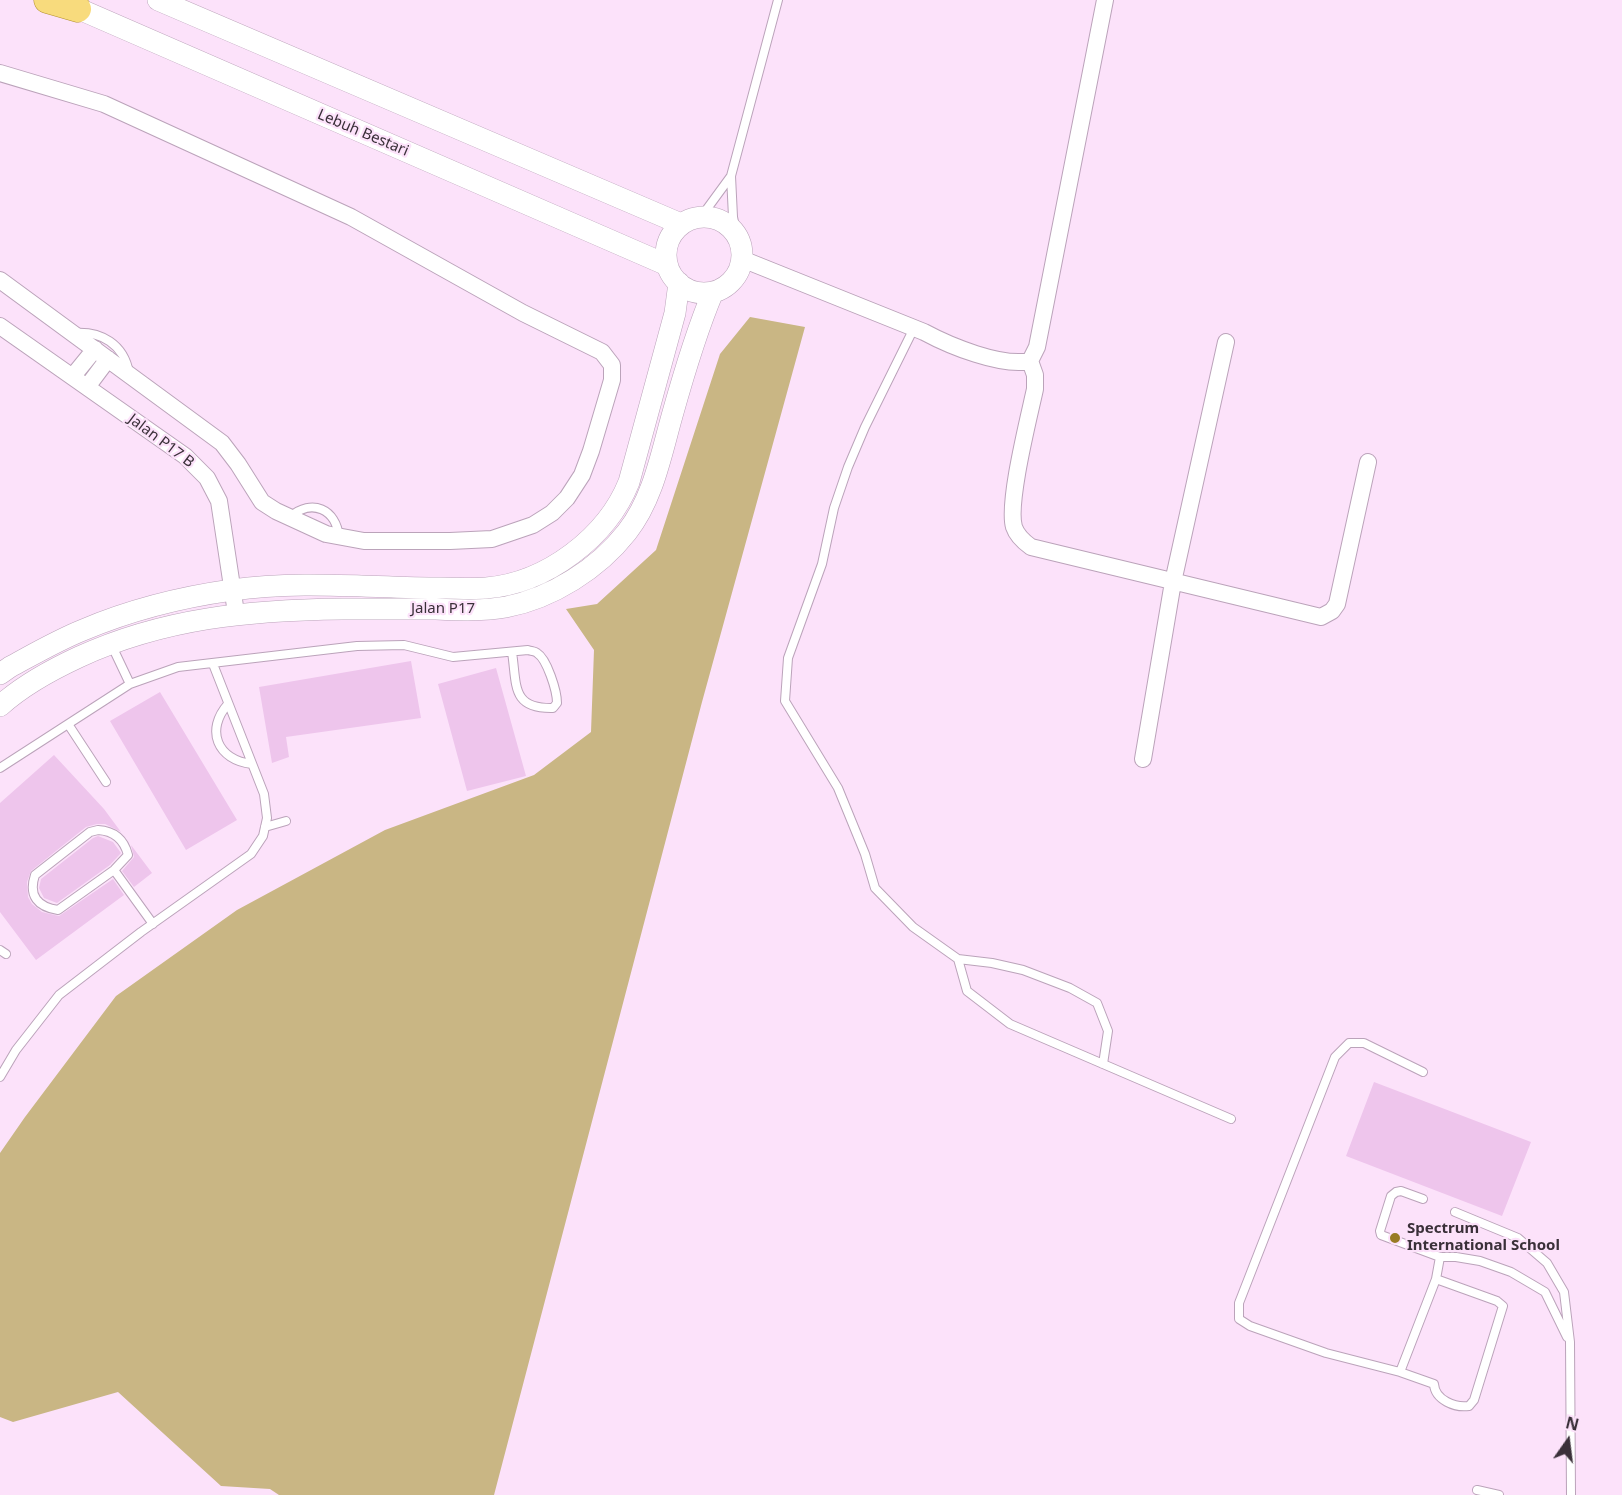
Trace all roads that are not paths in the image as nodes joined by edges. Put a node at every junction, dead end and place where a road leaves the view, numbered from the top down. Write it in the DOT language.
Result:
graph roads {
  1 [pos="47,0"];
  2 [pos="158,0"];
  3 [pos="778,0"];
  4 [pos="1105,0"];
  5 [pos="68,4"];
  6 [pos="0,73"];
  7 [pos="731,176"];
  8 [pos="701,217"];
  9 [pos="681,224"];
  10 [pos="737,237"];
  11 [pos="742,260"];
  12 [pos="667,265"];
  13 [pos="0,280"];
  14 [pos="679,284"];
  15 [pos="713,292"];
  16 [pos="0,326"];
  17 [pos="914,328"];
  18 [pos="73,333"];
  19 [pos="1226,342"];
  20 [pos="101,354"];
  21 [pos="1030,361"];
  22 [pos="73,376"];
  23 [pos="130,376"];
  24 [pos="87,387"];
  25 [pos="1368,462"];
  26 [pos="1173,582"];
  27 [pos="233,590"];
  28 [pos="236,613"];
  29 [pos="110,643"];
  30 [pos="512,652"];
  31 [pos="213,664"];
  32 [pos="0,674"];
  33 [pos="130,684"];
  34 [pos="228,704"];
  35 [pos="0,706"];
  36 [pos="68,724"];
  37 [pos="1143,759"];
  38 [pos="252,765"];
  39 [pos="0,768"];
  40 [pos="106,782"];
  41 [pos="286,821"];
  42 [pos="265,826"];
  43 [pos="114,870"];
  44 [pos="153,924"];
  45 [pos="958,959"];
  46 [pos="1103,1064"];
  47 [pos="1423,1072"];
  48 [pos="0,1077"];
  49 [pos="1231,1119"];
  50 [pos="1423,1199"];
  51 [pos="1455,1212"];
  52 [pos="1440,1257"];
  53 [pos="1436,1279"];
  54 [pos="1570,1342"];
  55 [pos="1400,1372"];
  56 [pos="1477,1490"];
  57 [pos="1499,1495"];
  58 [pos="1571,1495"];
  1 -- 5 [label="main road"];
  2 -- 9 [label="street"];
  3 -- 7 [label="lane"];
  4 -- 21 [label="street"];
  5 -- 12 [label="street, Lebuh Bestari"];
  6 -- 23 [label="street"];
  7 -- 8 [label="lane"];
  7 -- 10 [label="lane"];
  8 -- 9 [label="street"];
  8 -- 10 [label="street"];
  9 -- 12 [label="street"];
  10 -- 11 [label="street"];
  11 -- 15 [label="street"];
  11 -- 17 [label="street"];
  12 -- 14 [label="street"];
  13 -- 18 [label="street"];
  14 -- 15 [label="street"];
  14 -- 27 [label="street, Jalan P17"];
  15 -- 28 [label="street, Jalan P17"];
  16 -- 22 [label="street, Jalan P17 B"];
  17 -- 21 [label="street"];
  17 -- 45 [label="lane"];
  18 -- 20 [label="street"];
  18 -- 23 [label="lane"];
  19 -- 26 [label="street"];
  20 -- 22 [label="street"];
  20 -- 23 [label="street"];
  20 -- 24 [label="street"];
  21 -- 26 [label="street"];
  22 -- 24 [label="street, Jalan P17 B"];
  24 -- 27 [label="street, Jalan P17 B"];
  25 -- 26 [label="street"];
  26 -- 37 [label="street"];
  27 -- 28 [label="street, Jalan P17 B"];
  27 -- 32 [label="street, Jalan P17"];
  28 -- 29 [label="street, Jalan P17"];
  29 -- 33 [label="lane"];
  29 -- 35 [label="street, Jalan P17"];
  30 -- 30 [label="lane"];
  30 -- 31 [label="lane"];
  31 -- 33 [label="lane"];
  31 -- 34 [label="lane"];
  33 -- 36 [label="lane"];
  34 -- 38 [label="lane"];
  34 -- 38 [label="lane"];
  36 -- 39 [label="lane"];
  36 -- 40 [label="lane"];
  38 -- 42 [label="lane"];
  41 -- 42 [label="lane"];
  42 -- 44 [label="lane"];
  43 -- 43 [label="lane"];
  43 -- 44 [label="lane"];
  44 -- 48 [label="lane"];
  45 -- 46 [label="lane"];
  45 -- 46 [label="lane"];
  46 -- 49 [label="lane"];
  47 -- 55 [label="lane"];
  50 -- 52 [label="lane"];
  51 -- 54 [label="lane"];
  52 -- 53 [label="lane"];
  52 -- 54 [label="lane"];
  53 -- 55 [label="lane"];
  53 -- 55 [label="lane"];
  54 -- 58 [label="lane"];
  56 -- 57 [label="lane"];
}
